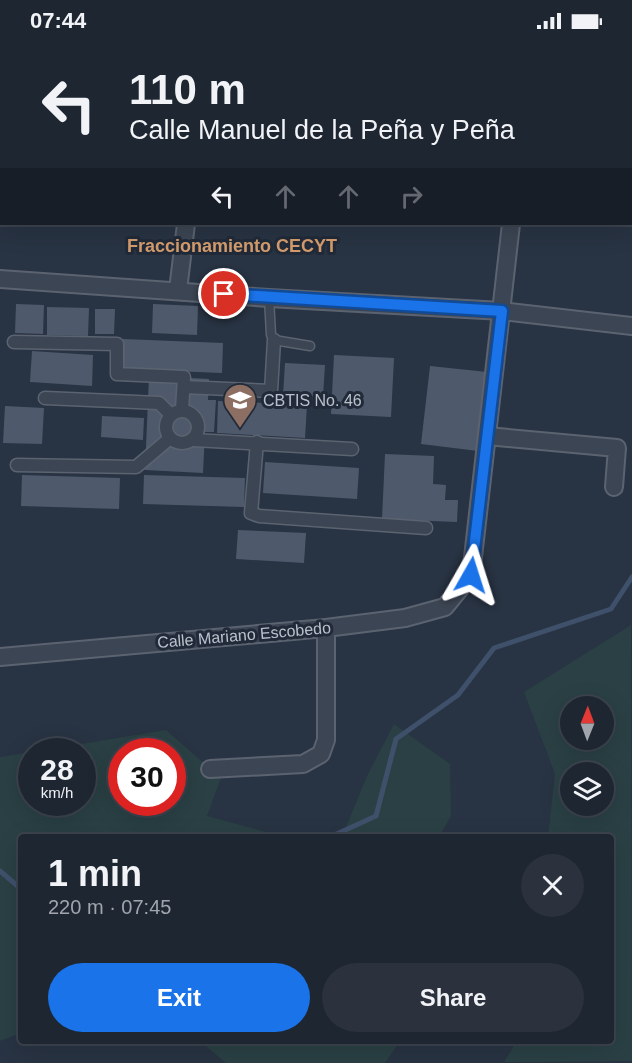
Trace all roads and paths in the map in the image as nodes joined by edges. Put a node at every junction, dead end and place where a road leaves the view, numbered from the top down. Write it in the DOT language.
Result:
graph roads {
  1 [pos="186,225"];
  2 [pos="511,225"];
  3 [pos="0,279"];
  4 [pos="178,290"];
  5 [pos="269,298"];
  6 [pos="502,311"];
  7 [pos="632,326"];
  8 [pos="274,340"];
  9 [pos="14,342"];
  10 [pos="310,346"];
  11 [pos="184,387"];
  12 [pos="45,398"];
  13 [pos="183,410"];
  14 [pos="170,414"];
  15 [pos="487,436"];
  16 [pos="169,439"];
  17 [pos="194,440"];
  18 [pos="257,442"];
  19 [pos="352,449"];
  20 [pos="17,465"];
  21 [pos="614,487"];
  22 [pos="426,528"];
  23 [pos="326,628"];
  24 [pos="0,657"];
  25 [pos="210,769"];
  1 -- 4 [label="street"];
  2 -- 6 [label="street"];
  3 -- 4 [label="street"];
  4 -- 5 [label="street"];
  5 -- 6 [label="street"];
  5 -- 8 [label="lane"];
  6 -- 7 [label="street"];
  6 -- 15 [label="street"];
  8 -- 10 [label="lane"];
  8 -- 11 [label="street"];
  9 -- 11 [label="street"];
  11 -- 13 [label="street"];
  12 -- 14 [label="street"];
  13 -- 14 [label="street"];
  13 -- 17 [label="street"];
  14 -- 16 [label="street"];
  15 -- 21 [label="street"];
  15 -- 23 [label="street, Calle Mariano Escobedo"];
  16 -- 17 [label="street"];
  16 -- 20 [label="street"];
  17 -- 18 [label="street"];
  18 -- 19 [label="street"];
  18 -- 22 [label="street"];
  23 -- 24 [label="street, Calle Mariano Escobedo"];
  23 -- 25 [label="street"];
}
